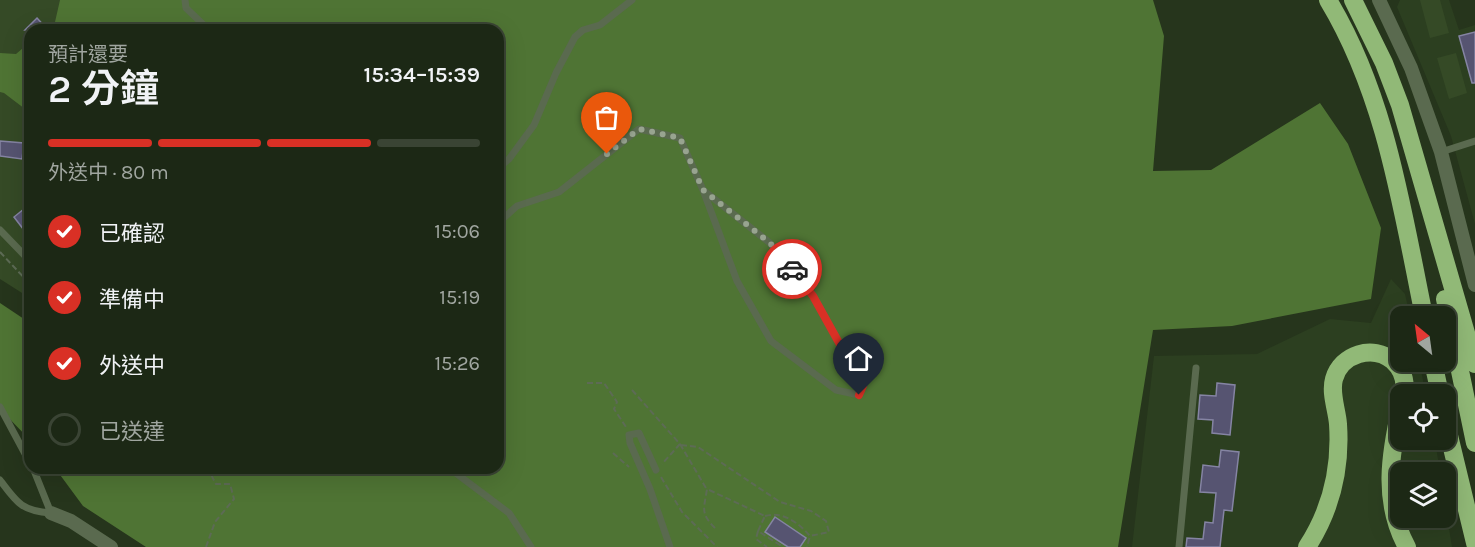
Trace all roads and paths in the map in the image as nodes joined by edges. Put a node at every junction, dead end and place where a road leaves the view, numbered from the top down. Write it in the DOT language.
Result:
graph roads {
  1 [pos="185,0"];
  2 [pos="632,0"];
  3 [pos="1328,0"];
  4 [pos="1353,0"];
  5 [pos="1379,0"];
  6 [pos="203,24"];
  7 [pos="1475,141"];
  8 [pos="1441,152"];
  9 [pos="504,163"];
  10 [pos="703,190"];
  11 [pos="1424,191"];
  12 [pos="504,218"];
  13 [pos="0,230"];
  14 [pos="0,252"];
  15 [pos="24,255"];
  16 [pos="24,278"];
  17 [pos="1475,285"];
  18 [pos="1422,306"];
  19 [pos="1475,364"];
  20 [pos="1196,368"];
  21 [pos="587,383"];
  22 [pos="1405,384"];
  23 [pos="632,390"];
  24 [pos="0,407"];
  25 [pos="629,435"];
  26 [pos="1475,443"];
  27 [pos="680,444"];
  28 [pos="1393,450"];
  29 [pos="1449,450"];
  30 [pos="1453,450"];
  31 [pos="24,452"];
  32 [pos="656,470"];
  33 [pos="35,474"];
  34 [pos="211,474"];
  35 [pos="457,474"];
  36 [pos="0,480"];
  37 [pos="707,489"];
  38 [pos="51,513"];
  39 [pos="765,516"];
  40 [pos="715,528"];
  41 [pos="758,531"];
  42 [pos="810,536"];
  43 [pos="1475,543"];
  44 [pos="111,547"];
  45 [pos="206,547"];
  46 [pos="531,547"];
  47 [pos="670,547"];
  48 [pos="717,547"];
  49 [pos="767,547"];
  50 [pos="783,547"];
  51 [pos="807,547"];
  52 [pos="1179,547"];
  53 [pos="1307,547"];
  54 [pos="1407,547"];
  55 [pos="1465,547"];
  1 -- 6 [label="lane"];
  2 -- 9 [label="lane"];
  3 -- 18 [label="highway"];
  4 -- 11 [label="highway"];
  5 -- 8 [label="street"];
  7 -- 8 [label="lane"];
  8 -- 17 [label="street"];
  10 -- 10 [label="lane"];
  10 -- 12 [label="lane"];
  11 -- 19 [label="highway"];
  11 -- 26 [label="highway"];
  13 -- 15 [label="lane"];
  14 -- 16 [label="path"];
  20 -- 52 [label="lane"];
  21 -- 25 [label="path"];
  22 -- 53 [label="highway"];
  23 -- 27 [label="path"];
  24 -- 31 [label="lane"];
  25 -- 32 [label="lane"];
  25 -- 47 [label="lane"];
  27 -- 32 [label="path"];
  27 -- 37 [label="path"];
  27 -- 42 [label="path"];
  28 -- 54 [label="highway"];
  29 -- 55 [label="highway"];
  30 -- 43 [label="highway"];
  32 -- 48 [label="path"];
  33 -- 38 [label="lane"];
  34 -- 45 [label="path"];
  35 -- 46 [label="lane"];
  36 -- 38 [label="lane"];
  37 -- 39 [label="path"];
  37 -- 40 [label="path"];
  38 -- 44 [label="street"];
  39 -- 41 [label="path"];
  39 -- 42 [label="path"];
  41 -- 49 [label="path"];
  41 -- 50 [label="path"];
  42 -- 51 [label="path"];
}
